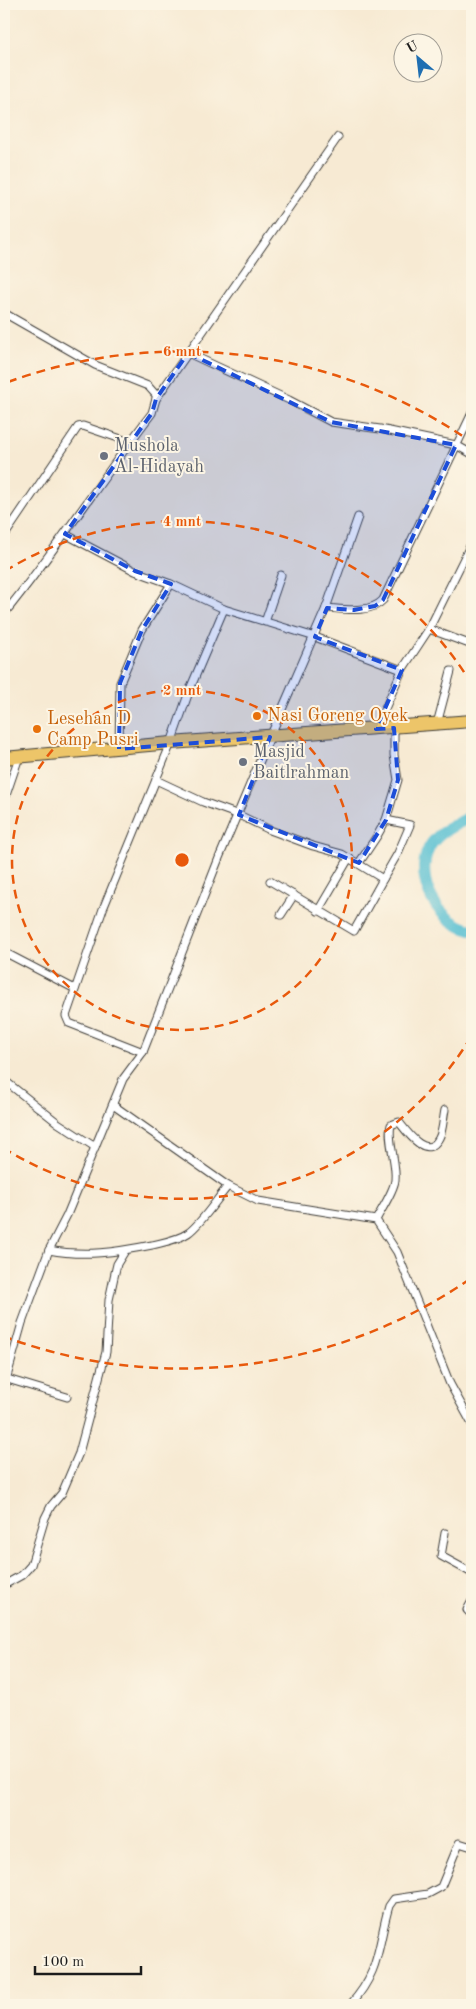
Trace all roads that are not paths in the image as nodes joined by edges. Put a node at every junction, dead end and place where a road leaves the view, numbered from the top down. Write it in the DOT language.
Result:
graph roads {
  1 [pos="338,137"];
  2 [pos="4,313"];
  3 [pos="188,353"];
  4 [pos="156,399"];
  5 [pos="472,413"];
  6 [pos="130,442"];
  7 [pos="456,445"];
  8 [pos="472,454"];
  9 [pos="358,518"];
  10 [pos="7,532"];
  11 [pos="65,534"];
  12 [pos="472,542"];
  13 [pos="281,575"];
  14 [pos="171,584"];
  15 [pos="326,608"];
  16 [pos="224,610"];
  17 [pos="4,614"];
  18 [pos="265,622"];
  19 [pos="429,629"];
  20 [pos="315,637"];
  21 [pos="472,645"];
  22 [pos="402,670"];
  23 [pos="451,671"];
  24 [pos="472,721"];
  25 [pos="437,724"];
  26 [pos="394,728"];
  27 [pos="376,729"];
  28 [pos="270,737"];
  29 [pos="171,743"];
  30 [pos="119,748"];
  31 [pos="19,757"];
  32 [pos="4,758"];
  33 [pos="156,780"];
  34 [pos="4,801"];
  35 [pos="239,815"];
  36 [pos="386,820"];
  37 [pos="349,858"];
  38 [pos="359,863"];
  39 [pos="383,879"];
  40 [pos="270,881"];
  41 [pos="294,895"];
  42 [pos="318,911"];
  43 [pos="281,915"];
  44 [pos="4,952"];
  45 [pos="75,990"];
  46 [pos="143,1052"];
  47 [pos="4,1080"];
  48 [pos="113,1105"];
  49 [pos="445,1110"];
  50 [pos="95,1147"];
  51 [pos="228,1186"];
  52 [pos="376,1220"];
  53 [pos="49,1250"];
  54 [pos="125,1251"];
  55 [pos="5,1379"];
  56 [pos="4,1395"];
  57 [pos="67,1397"];
  58 [pos="472,1424"];
  59 [pos="445,1533"];
  60 [pos="472,1573"];
  61 [pos="4,1585"];
  62 [pos="472,1601"];
  63 [pos="472,1615"];
  64 [pos="472,1847"];
  65 [pos="350,2005"];
  1 -- 3 [label="street"];
  2 -- 4 [label="street"];
  3 -- 4 [label="street"];
  3 -- 7 [label="street"];
  4 -- 6 [label="street"];
  5 -- 7 [label="street"];
  6 -- 10 [label="street"];
  6 -- 11 [label="street"];
  7 -- 8 [label="street"];
  7 -- 15 [label="street"];
  9 -- 15 [label="street"];
  11 -- 14 [label="street"];
  11 -- 17 [label="street"];
  12 -- 19 [label="street"];
  13 -- 18 [label="street"];
  14 -- 16 [label="street"];
  14 -- 30 [label="street"];
  15 -- 20 [label="street"];
  16 -- 18 [label="street"];
  16 -- 29 [label="street"];
  18 -- 20 [label="street"];
  19 -- 21 [label="street"];
  19 -- 22 [label="street"];
  20 -- 22 [label="street"];
  20 -- 28 [label="street"];
  22 -- 27 [label="street"];
  23 -- 25 [label="street"];
  24 -- 25 [label="highway"];
  25 -- 26 [label="highway"];
  26 -- 27 [label="highway"];
  26 -- 36 [label="street"];
  27 -- 28 [label="highway"];
  28 -- 29 [label="highway"];
  28 -- 35 [label="street"];
  29 -- 30 [label="highway"];
  29 -- 33 [label="street"];
  30 -- 31 [label="highway"];
  31 -- 32 [label="highway"];
  31 -- 34 [label="street"];
  33 -- 35 [label="street"];
  33 -- 45 [label="street"];
  35 -- 37 [label="street"];
  35 -- 46 [label="street"];
  36 -- 38 [label="street"];
  36 -- 39 [label="street"];
  37 -- 38 [label="street"];
  37 -- 42 [label="street"];
  38 -- 39 [label="street"];
  39 -- 42 [label="street"];
  40 -- 41 [label="street"];
  41 -- 42 [label="street"];
  41 -- 43 [label="street"];
  44 -- 45 [label="street"];
  45 -- 46 [label="street"];
  46 -- 48 [label="street"];
  47 -- 50 [label="street"];
  48 -- 50 [label="street"];
  48 -- 51 [label="street"];
  49 -- 52 [label="street"];
  50 -- 53 [label="street"];
  51 -- 52 [label="street"];
  51 -- 54 [label="street"];
  52 -- 58 [label="street"];
  53 -- 54 [label="street"];
  53 -- 55 [label="street"];
  54 -- 61 [label="street"];
  55 -- 56 [label="street"];
  55 -- 57 [label="street"];
  59 -- 60 [label="street"];
  62 -- 63 [label="street"];
  64 -- 65 [label="street"];
}
